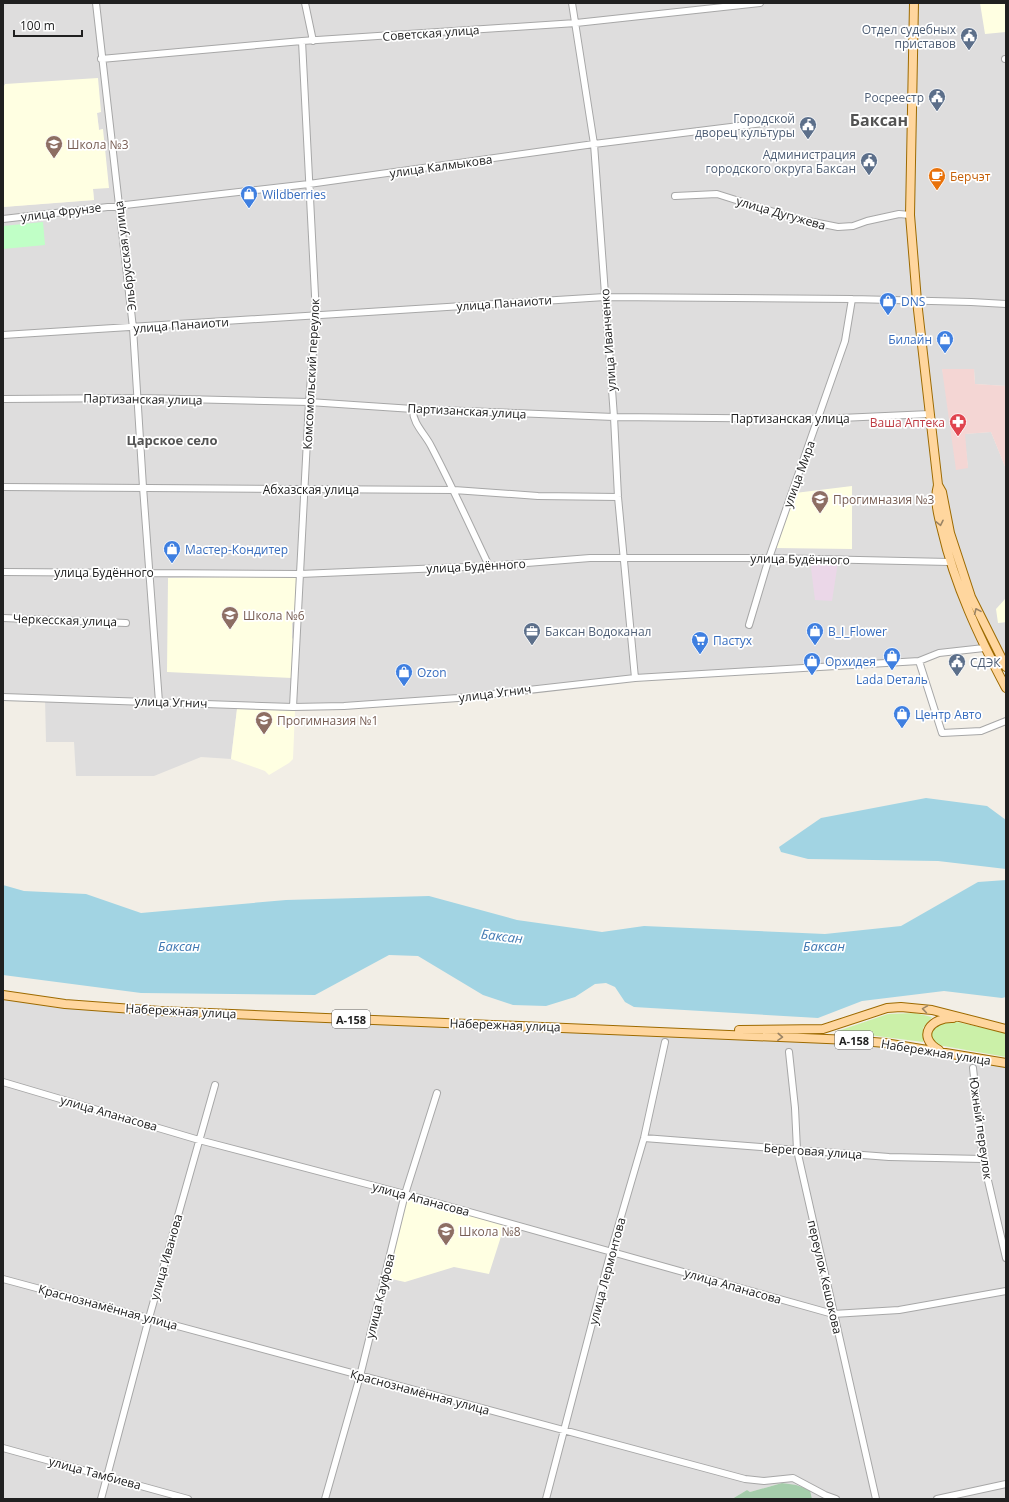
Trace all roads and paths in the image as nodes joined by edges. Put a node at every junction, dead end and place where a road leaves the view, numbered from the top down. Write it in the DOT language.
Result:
graph roads {
  1 [pos="96,3"];
  2 [pos="305,3"];
  3 [pos="572,3"];
  4 [pos="760,3"];
  5 [pos="914,3"];
  6 [pos="576,23"];
  7 [pos="302,41"];
  8 [pos="313,41"];
  9 [pos="101,59"];
  10 [pos="763,123"];
  11 [pos="594,144"];
  12 [pos="309,184"];
  13 [pos="675,196"];
  14 [pos="119,204"];
  15 [pos="910,215"];
  16 [pos="3,219"];
  17 [pos="605,297"];
  18 [pos="852,299"];
  19 [pos="917,301"];
  20 [pos="1006,304"];
  21 [pos="316,315"];
  22 [pos="133,328"];
  23 [pos="3,335"];
  24 [pos="139,398"];
  25 [pos="3,399"];
  26 [pos="309,402"];
  27 [pos="413,409"];
  28 [pos="930,414"];
  29 [pos="614,417"];
  30 [pos="818,419"];
  31 [pos="938,485"];
  32 [pos="3,487"];
  33 [pos="143,487"];
  34 [pos="305,489"];
  35 [pos="454,490"];
  36 [pos="618,497"];
  37 [pos="769,558"];
  38 [pos="624,559"];
  39 [pos="949,562"];
  40 [pos="489,566"];
  41 [pos="3,572"];
  42 [pos="150,572"];
  43 [pos="300,574"];
  44 [pos="3,618"];
  45 [pos="126,622"];
  46 [pos="749,625"];
  47 [pos="984,648"];
  48 [pos="919,661"];
  49 [pos="1006,667"];
  50 [pos="635,678"];
  51 [pos="1006,688"];
  52 [pos="3,697"];
  53 [pos="159,702"];
  54 [pos="293,707"];
  55 [pos="1006,721"];
  56 [pos="3,995"];
  57 [pos="964,1018"];
  58 [pos="977,1021"];
  59 [pos="1006,1023"];
  60 [pos="1006,1029"];
  61 [pos="700,1033"];
  62 [pos="665,1042"];
  63 [pos="941,1051"];
  64 [pos="789,1052"];
  65 [pos="1006,1063"];
  66 [pos="973,1068"];
  67 [pos="3,1082"];
  68 [pos="214,1085"];
  69 [pos="437,1093"];
  70 [pos="644,1138"];
  71 [pos="199,1140"];
  72 [pos="796,1150"];
  73 [pos="983,1159"];
  74 [pos="405,1194"];
  75 [pos="611,1251"];
  76 [pos="1006,1258"];
  77 [pos="3,1279"];
  78 [pos="1006,1291"];
  79 [pos="833,1314"];
  80 [pos="149,1318"];
  81 [pos="360,1376"];
  82 [pos="564,1431"];
  83 [pos="3,1448"];
  84 [pos="107,1476"];
  85 [pos="1006,1484"];
  86 [pos="101,1499"];
  87 [pos="188,1499"];
  88 [pos="325,1499"];
  89 [pos="546,1499"];
  90 [pos="836,1499"];
  91 [pos="876,1499"];
  92 [pos="937,1499"];
  1 -- 9 [label="street, Эльбрусская улица"];
  2 -- 8 [label="street"];
  3 -- 6 [label="street, улица Иванченко"];
  4 -- 6 [label="street, Советская улица"];
  5 -- 15 [label="main road"];
  6 -- 8 [label="street, Советская улица"];
  6 -- 11 [label="street, улица Иванченко"];
  7 -- 8 [label="street, Советская улица"];
  7 -- 9 [label="street, Советская улица"];
  7 -- 12 [label="street, Комсомольский переулок"];
  9 -- 14 [label="street, Эльбрусская улица"];
  10 -- 11 [label="street, улица Калмыкова"];
  11 -- 12 [label="street, улица Калмыкова"];
  11 -- 17 [label="street, улица Иванченко"];
  12 -- 14 [label="street, улица Калмыкова"];
  12 -- 21 [label="street, Комсомольский переулок"];
  13 -- 15 [label="street, улица Дугужева"];
  14 -- 16 [label="street, улица Фрунзе"];
  14 -- 22 [label="street, Эльбрусская улица"];
  15 -- 19 [label="main road"];
  17 -- 18 [label="street, улица Панаиоти"];
  17 -- 21 [label="street, улица Панаиоти"];
  17 -- 29 [label="street, улица Иванченко"];
  18 -- 19 [label="street, улица Панаиоти"];
  18 -- 30 [label="street, улица Мира"];
  19 -- 20 [label="street, улица Панаиоти"];
  19 -- 28 [label="main road"];
  21 -- 22 [label="street, улица Панаиоти"];
  21 -- 26 [label="street, Комсомольский переулок"];
  22 -- 23 [label="street, улица Панаиоти"];
  22 -- 24 [label="street, Эльбрусская улица"];
  24 -- 25 [label="street, Партизанская улица"];
  24 -- 26 [label="street, Партизанская улица"];
  24 -- 33 [label="street, Эльбрусская улица"];
  26 -- 27 [label="street, Партизанская улица"];
  26 -- 34 [label="street, Комсомольский переулок"];
  27 -- 29 [label="street, Партизанская улица"];
  27 -- 35 [label="street"];
  28 -- 30 [label="street, Партизанская улица"];
  28 -- 31 [label="main road"];
  29 -- 30 [label="street, Партизанская улица"];
  29 -- 36 [label="street, улица Иванченко"];
  30 -- 37 [label="street, улица Мира"];
  31 -- 39 [label="main road, one-way"];
  49 -- 31 [label="main road, one-way"];
  32 -- 33 [label="street, Абхазская улица"];
  33 -- 34 [label="street, Абхазская улица"];
  33 -- 42 [label="street, Эльбрусская улица"];
  34 -- 35 [label="street, Абхазская улица"];
  34 -- 43 [label="street, Комсомольский переулок"];
  35 -- 36 [label="street, Абхазская улица"];
  35 -- 40 [label="street"];
  36 -- 38 [label="street, улица Иванченко"];
  37 -- 38 [label="street, улица Будённого"];
  37 -- 39 [label="street, улица Будённого"];
  37 -- 46 [label="street, улица Мира"];
  38 -- 40 [label="street, улица Будённого"];
  38 -- 50 [label="street, улица Иванченко"];
  39 -- 47 [label="main road"];
  40 -- 43 [label="street, улица Будённого"];
  41 -- 42 [label="street, улица Будённого"];
  42 -- 43 [label="street, улица Будённого"];
  42 -- 53 [label="street, Эльбрусская улица"];
  43 -- 54 [label="street, Комсомольский переулок"];
  44 -- 45 [label="street, Черкесская улица"];
  47 -- 48 [label="street, улица Угнич"];
  47 -- 51 [label="main road"];
  48 -- 50 [label="street, улица Угнич"];
  48 -- 55 [label="street"];
  50 -- 54 [label="street, улица Угнич"];
  52 -- 53 [label="street, улица Угнич"];
  53 -- 54 [label="street, улица Угнич"];
  56 -- 61 [label="main road, Набережная улица / А-158"];
  57 -- 58 [label="main road, А-158"];
  57 -- 61 [label="main road, А-158, one-way"];
  57 -- 63 [label="main road"];
  58 -- 59 [label="main road"];
  58 -- 60 [label="main road, А-158"];
  61 -- 63 [label="main road, Набережная улица / А-158, one-way"];
  62 -- 70 [label="street, улица Лермонтова"];
  63 -- 65 [label="main road, Набережная улица / А-158"];
  64 -- 72 [label="street, переулок Кешокова"];
  66 -- 73 [label="street, Южный переулок"];
  67 -- 71 [label="street, улица Апанасова"];
  68 -- 71 [label="street, улица Иванова"];
  69 -- 74 [label="street, улица Кауфова"];
  70 -- 72 [label="street, Береговая улица"];
  70 -- 75 [label="street, улица Лермонтова"];
  71 -- 74 [label="street, улица Апанасова"];
  71 -- 80 [label="street, улица Иванова"];
  72 -- 73 [label="street, Береговая улица"];
  72 -- 79 [label="street, переулок Кешокова"];
  73 -- 76 [label="street, Южный переулок"];
  74 -- 75 [label="street, улица Апанасова"];
  74 -- 81 [label="street, улица Кауфова"];
  75 -- 79 [label="street, улица Апанасова"];
  75 -- 82 [label="street, улица Лермонтова"];
  77 -- 80 [label="street, Краснознамённая улица"];
  78 -- 79 [label="street, улица Апанасова"];
  79 -- 91 [label="street, переулок Кешокова"];
  80 -- 81 [label="street, Краснознамённая улица"];
  80 -- 84 [label="street, улица Иванова"];
  81 -- 82 [label="street, Краснознамённая улица"];
  81 -- 88 [label="street, улица Кауфова"];
  82 -- 89 [label="street, улица Лермонтова"];
  82 -- 90 [label="street, Краснознамённая улица"];
  83 -- 84 [label="street, улица Тамбиева"];
  84 -- 86 [label="street, улица Иванова"];
  84 -- 87 [label="street, улица Тамбиева"];
  85 -- 92 [label="street"];
}
